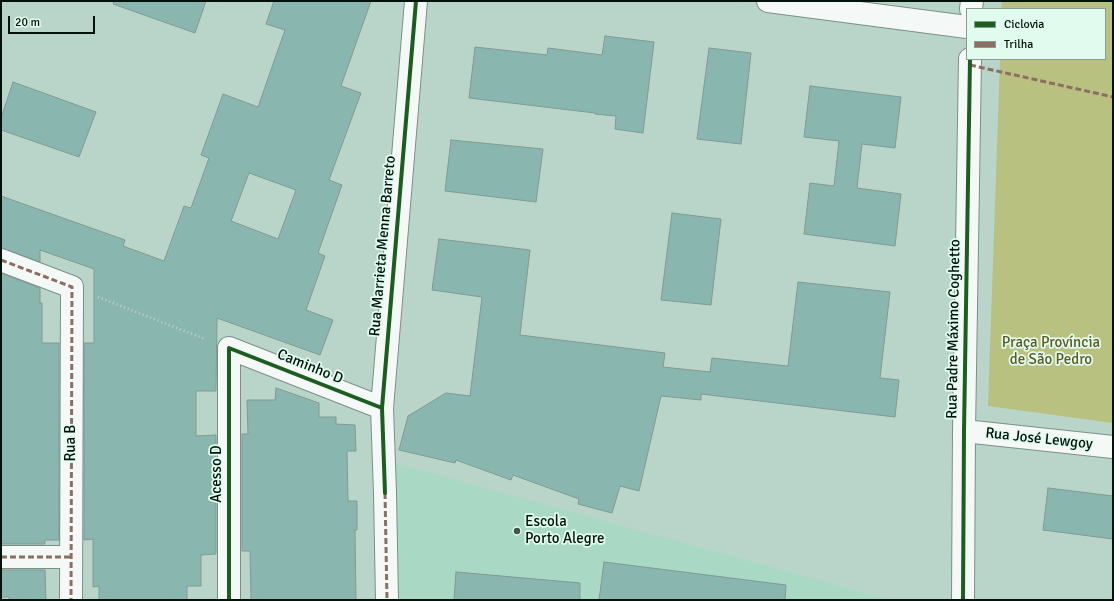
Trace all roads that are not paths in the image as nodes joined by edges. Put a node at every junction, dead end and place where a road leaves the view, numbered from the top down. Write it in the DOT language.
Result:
graph roads {
  1 [pos="416,1"];
  2 [pos="768,1"];
  3 [pos="966,27"];
  4 [pos="970,60"];
  5 [pos="1,260"];
  6 [pos="229,348"];
  7 [pos="382,408"];
  8 [pos="964,431"];
  9 [pos="1113,447"];
  10 [pos="1,557"];
  11 [pos="70,557"];
  12 [pos="71,600"];
  13 [pos="229,600"];
  14 [pos="387,600"];
  15 [pos="963,600"];
  1 -- 7 [label="street, Rua Marrieta Menna Barreto"];
  2 -- 3 [label="street"];
  4 -- 8 [label="street, Rua Padre Máximo Coghetto"];
  5 -- 11 [label="street, Rua B"];
  6 -- 7 [label="street, Caminho D"];
  6 -- 13 [label="street, Acesso D"];
  7 -- 14 [label="street, Rua Marrieta Menna Barreto"];
  8 -- 9 [label="street, Rua José Lewgoy"];
  8 -- 15 [label="street, Rua Padre Máximo Coghetto"];
  10 -- 11 [label="street"];
  11 -- 12 [label="street, Rua B"];
}
